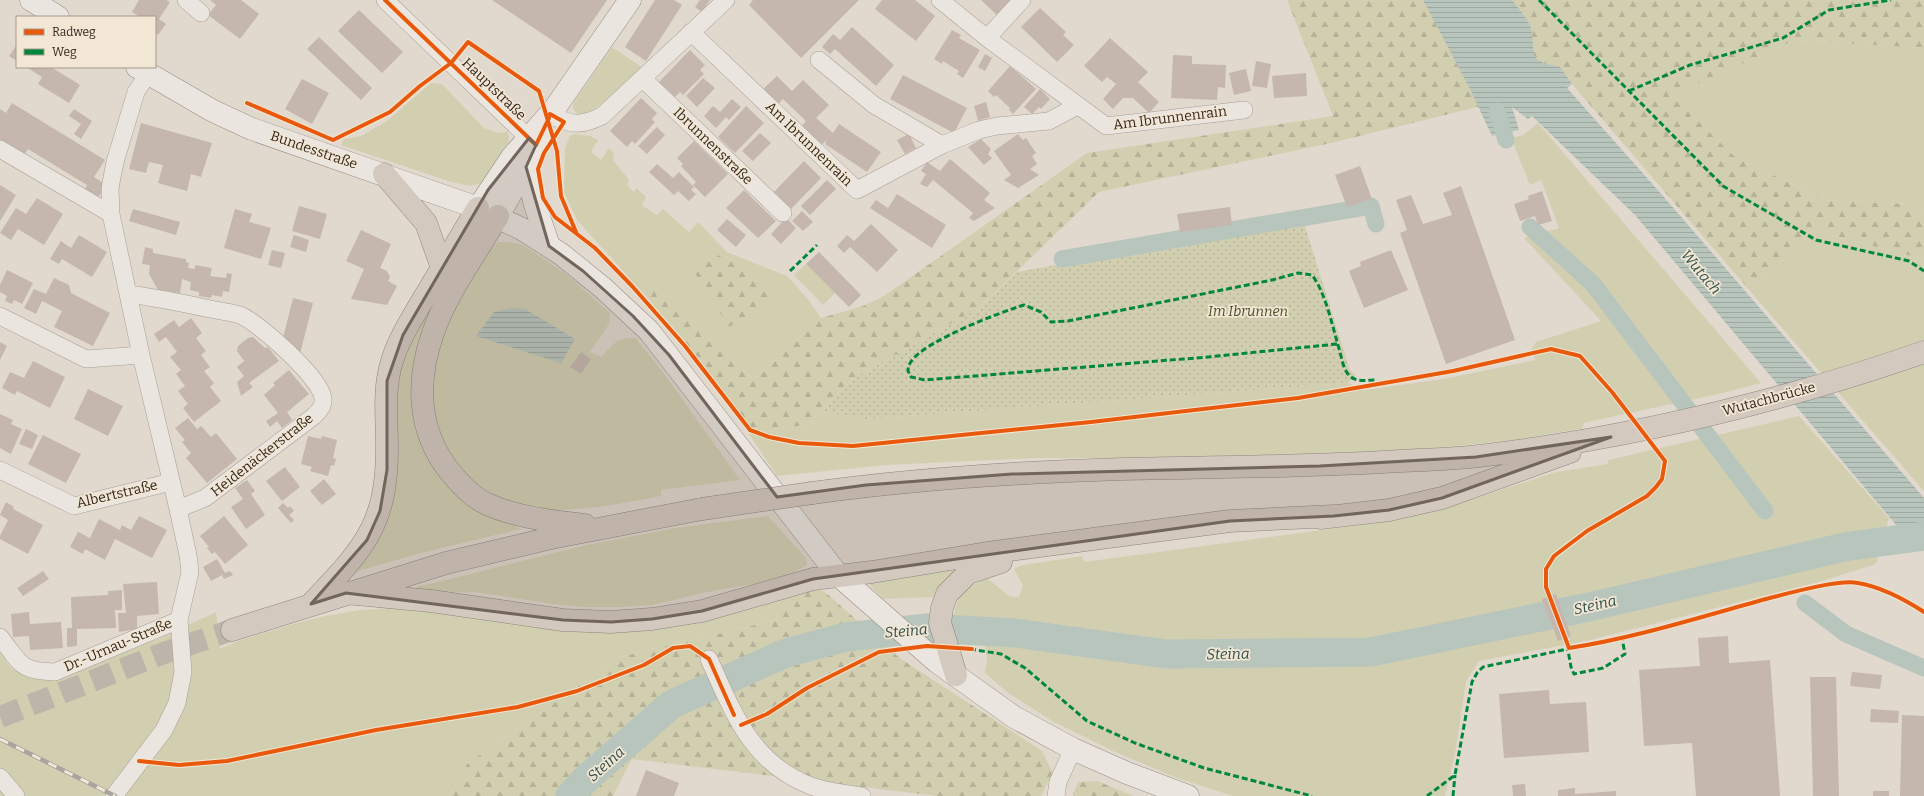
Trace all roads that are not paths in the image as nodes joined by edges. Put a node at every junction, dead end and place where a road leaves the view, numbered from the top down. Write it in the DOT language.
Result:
graph roads {
  1 [pos="31,0"];
  2 [pos="186,0"];
  3 [pos="385,0"];
  4 [pos="630,0"];
  5 [pos="726,0"];
  6 [pos="940,0"];
  7 [pos="1022,0"];
  8 [pos="202,13"];
  9 [pos="56,16"];
  10 [pos="691,32"];
  11 [pos="987,38"];
  12 [pos="819,60"];
  13 [pos="142,70"];
  14 [pos="642,79"];
  15 [pos="1077,106"];
  16 [pos="1244,110"];
  17 [pos="550,114"];
  18 [pos="533,142"];
  19 [pos="942,145"];
  20 [pos="0,149"];
  21 [pos="526,168"];
  22 [pos="384,174"];
  23 [pos="478,208"];
  24 [pos="783,213"];
  25 [pos="112,214"];
  26 [pos="498,216"];
  27 [pos="549,246"];
  28 [pos="442,268"];
  29 [pos="129,294"];
  30 [pos="0,316"];
  31 [pos="1924,352"];
  32 [pos="141,356"];
  33 [pos="1611,437"];
  34 [pos="0,470"];
  35 [pos="170,482"];
  36 [pos="178,509"];
  37 [pos="1334,516"];
  38 [pos="602,527"];
  39 [pos="838,575"];
  40 [pos="346,593"];
  41 [pos="311,604"];
  42 [pos="179,620"];
  43 [pos="232,630"];
  44 [pos="0,637"];
  45 [pos="709,659"];
  46 [pos="948,665"];
  47 [pos="1074,749"];
  48 [pos="0,778"];
  49 [pos="16,796"];
  50 [pos="114,796"];
  51 [pos="862,796"];
  52 [pos="1056,796"];
  53 [pos="1188,796"];
  1 -- 9 [label="main road"];
  2 -- 8 [label="street"];
  3 -- 18 [label="street, Hauptstraße"];
  4 -- 17 [label="main road"];
  5 -- 10 [label="street"];
  6 -- 11 [label="street, Am Ibrunnenrain"];
  7 -- 11 [label="street"];
  10 -- 14 [label="street"];
  10 -- 19 [label="street, Am Ibrunnenrain"];
  11 -- 15 [label="street, Am Ibrunnenrain"];
  12 -- 19 [label="street"];
  13 -- 22 [label="main road, Bundesstraße"];
  13 -- 25 [label="street"];
  14 -- 17 [label="street"];
  14 -- 24 [label="street, Ibrunnenstraße"];
  15 -- 16 [label="street, Am Ibrunnenrain"];
  15 -- 19 [label="street, Am Ibrunnenrain"];
  17 -- 18 [label="main road"];
  18 -- 21 [label="main road"];
  18 -- 23 [label="main road"];
  20 -- 25 [label="street"];
  21 -- 26 [label="main road"];
  21 -- 27 [label="main road"];
  22 -- 23 [label="main road, Bundesstraße"];
  22 -- 28 [label="highway"];
  23 -- 26 [label="main road, Bundesstraße"];
  23 -- 28 [label="highway"];
  25 -- 29 [label="street"];
  26 -- 27 [label="main road, Bundesstraße"];
  26 -- 38 [label="highway"];
  27 -- 39 [label="main road, Bundesstraße"];
  28 -- 41 [label="highway"];
  29 -- 32 [label="street"];
  29 -- 36 [label="street, Heidenäckerstraße"];
  30 -- 32 [label="street"];
  31 -- 33 [label="highway, Wutachbrücke"];
  32 -- 35 [label="street"];
  33 -- 37 [label="highway"];
  33 -- 38 [label="highway, bridge"];
  34 -- 35 [label="street, Albertstraße"];
  35 -- 36 [label="street"];
  36 -- 42 [label="street"];
  37 -- 39 [label="highway"];
  37 -- 46 [label="highway"];
  38 -- 40 [label="highway"];
  39 -- 40 [label="highway"];
  39 -- 46 [label="main road, Bundesstraße"];
  40 -- 41 [label="highway"];
  41 -- 43 [label="highway"];
  42 -- 44 [label="street, Dr.-Urnau-Straße"];
  42 -- 50 [label="street"];
  45 -- 51 [label="street"];
  46 -- 47 [label="main road, Bundesstraße"];
  47 -- 52 [label="street"];
  47 -- 53 [label="main road, Bundesstraße"];
  48 -- 49 [label="street"];
}
